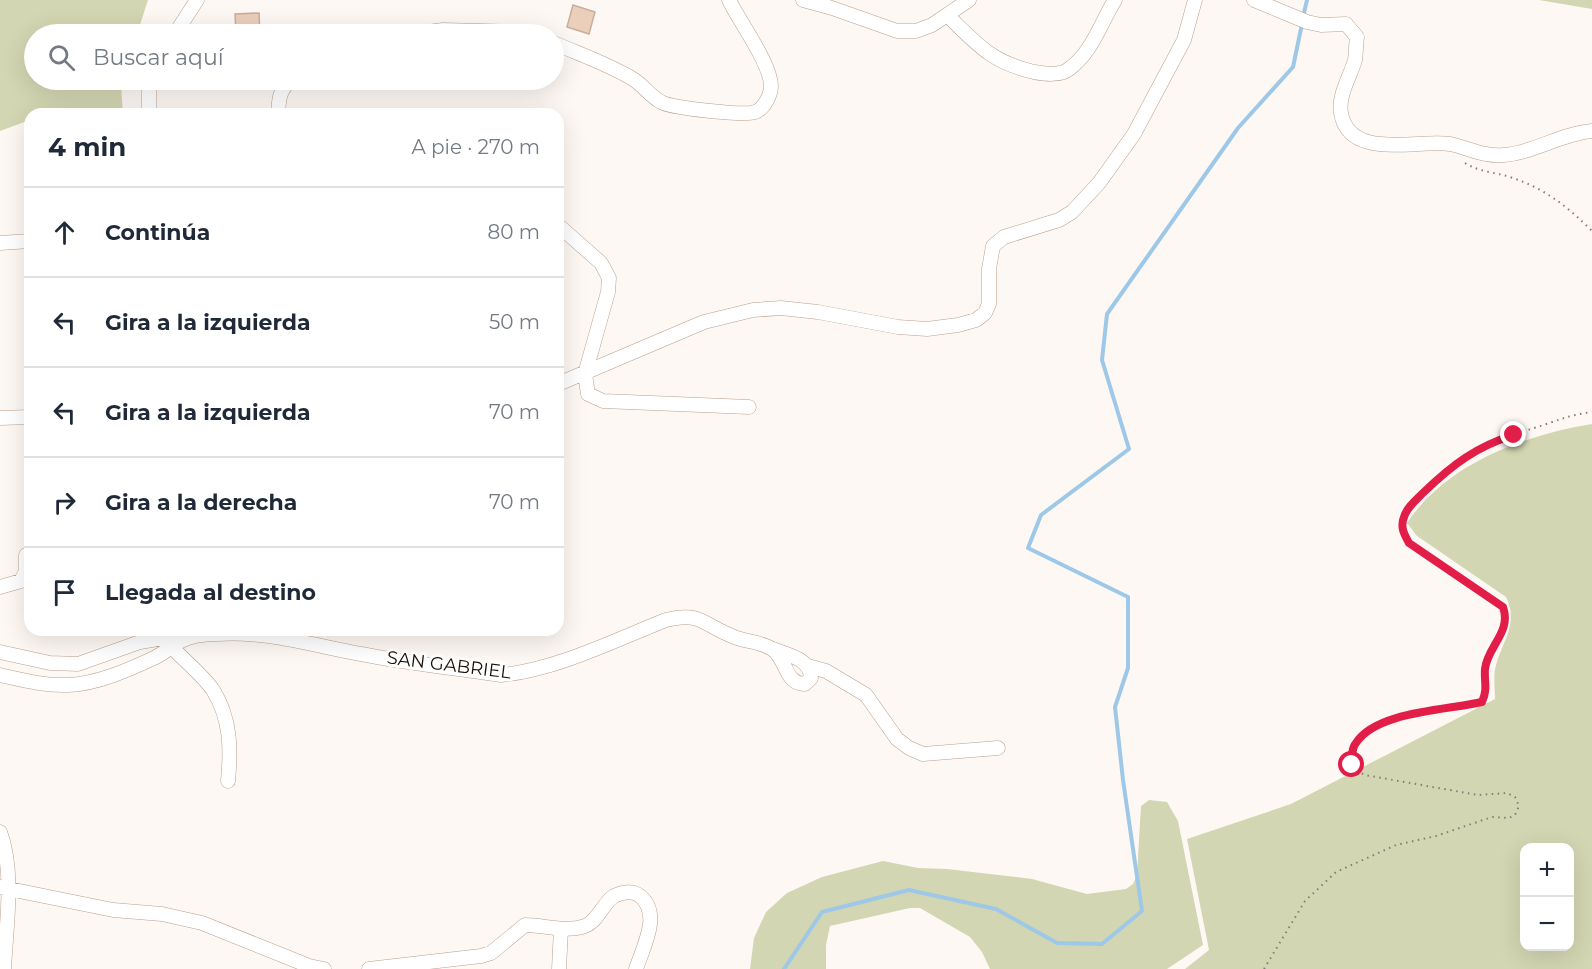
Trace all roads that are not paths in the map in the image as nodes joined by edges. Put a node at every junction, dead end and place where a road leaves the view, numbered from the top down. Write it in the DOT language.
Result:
graph roads {
  1 [pos="197,0"];
  2 [pos="729,0"];
  3 [pos="802,0"];
  4 [pos="969,0"];
  5 [pos="1115,0"];
  6 [pos="1195,0"];
  7 [pos="1254,0"];
  8 [pos="947,15"];
  9 [pos="181,24"];
  10 [pos="564,48"];
  11 [pos="149,90"];
  12 [pos="283,90"];
  13 [pos="149,108"];
  14 [pos="278,108"];
  15 [pos="1592,131"];
  16 [pos="564,230"];
  17 [pos="24,241"];
  18 [pos="0,243"];
  19 [pos="585,374"];
  20 [pos="564,382"];
  21 [pos="750,407"];
  22 [pos="24,417"];
  23 [pos="0,418"];
  24 [pos="24,575"];
  25 [pos="0,587"];
  26 [pos="191,636"];
  27 [pos="256,636"];
  28 [pos="169,639"];
  29 [pos="773,649"];
  30 [pos="0,652"];
  31 [pos="808,666"];
  32 [pos="0,675"];
  33 [pos="998,748"];
  34 [pos="228,781"];
  35 [pos="0,832"];
  36 [pos="4,887"];
  37 [pos="561,929"];
  38 [pos="0,964"];
  39 [pos="3,969"];
  40 [pos="324,969"];
  41 [pos="369,969"];
  42 [pos="559,969"];
  43 [pos="636,969"];
  1 -- 9 [label="street"];
  2 -- 10 [label="street"];
  3 -- 8 [label="street"];
  4 -- 8 [label="street"];
  5 -- 8 [label="street"];
  6 -- 19 [label="street"];
  7 -- 15 [label="street"];
  11 -- 13 [label="street"];
  12 -- 14 [label="street"];
  16 -- 19 [label="street"];
  17 -- 18 [label="street"];
  19 -- 20 [label="street"];
  19 -- 21 [label="street"];
  22 -- 23 [label="street"];
  24 -- 25 [label="street"];
  26 -- 28 [label="street, SAN GABRIEL"];
  27 -- 29 [label="street, SAN GABRIEL"];
  28 -- 30 [label="street, SAN GABRIEL"];
  28 -- 32 [label="street"];
  28 -- 34 [label="street"];
  29 -- 31 [label="street, SAN GABRIEL"];
  29 -- 31 [label="street"];
  31 -- 33 [label="street, SAN GABRIEL"];
  35 -- 36 [label="street"];
  36 -- 39 [label="street"];
  36 -- 40 [label="street"];
  37 -- 41 [label="street"];
  37 -- 42 [label="street"];
  37 -- 43 [label="street"];
  38 -- 39 [label="street"];
}
